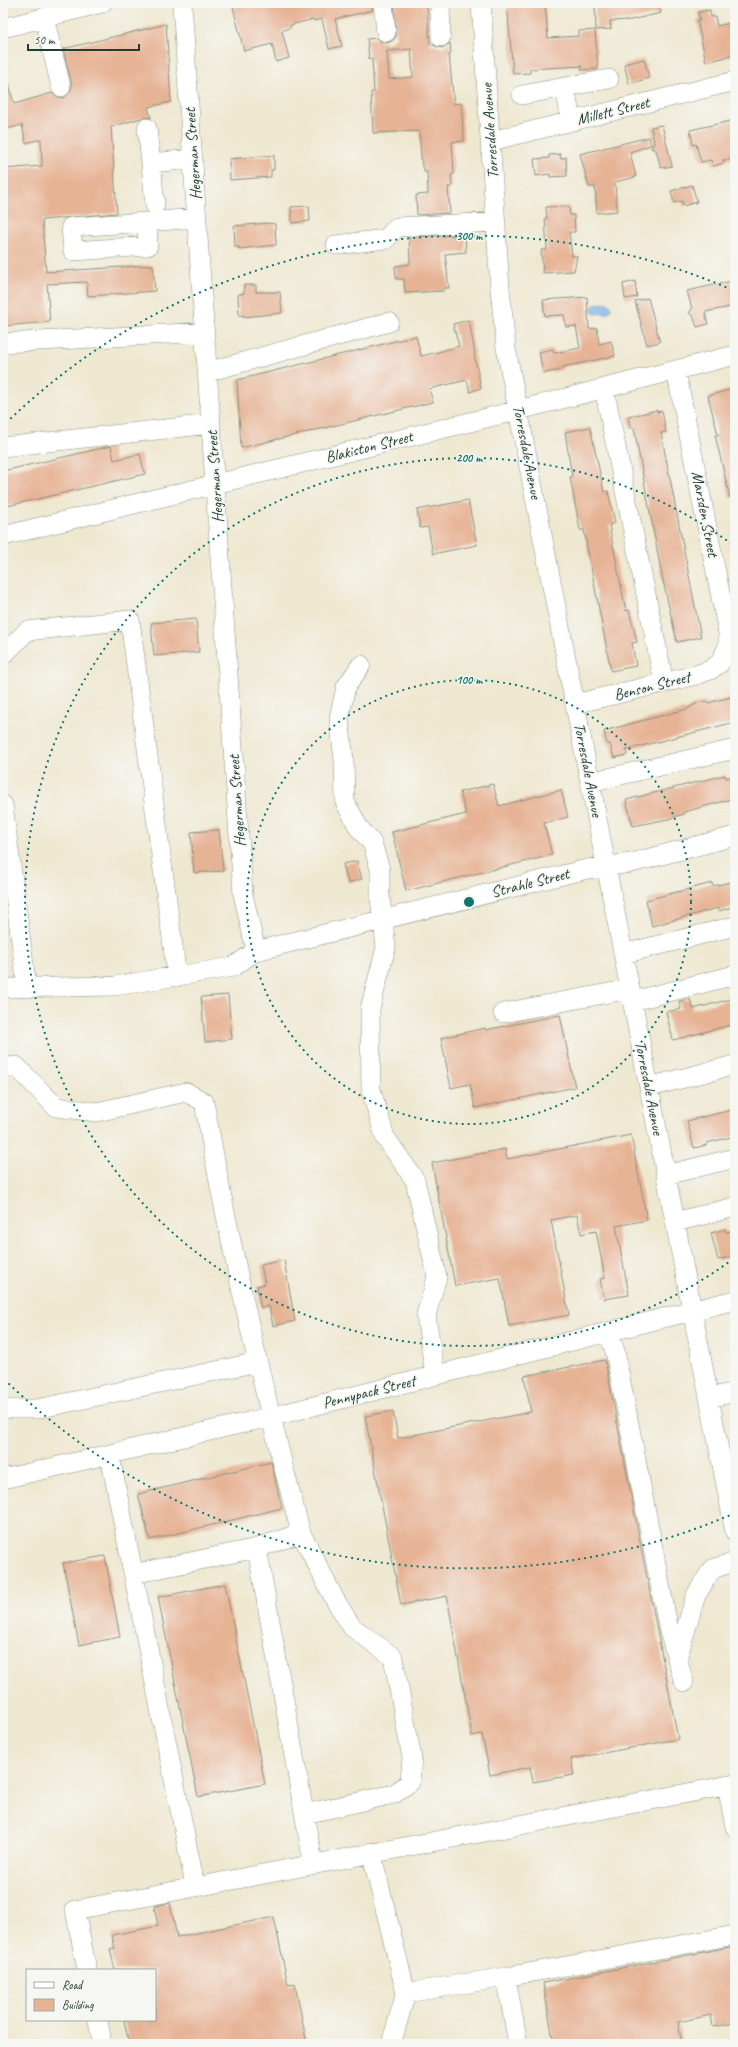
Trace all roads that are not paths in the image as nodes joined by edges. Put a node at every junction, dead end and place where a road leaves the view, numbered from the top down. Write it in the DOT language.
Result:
graph roads {
  1 [pos="102,3"];
  2 [pos="182,3"];
  3 [pos="383,3"];
  4 [pos="440,3"];
  5 [pos="481,3"];
  6 [pos="44,17"];
  7 [pos="3,28"];
  8 [pos="386,32"];
  9 [pos="441,37"];
  10 [pos="609,79"];
  11 [pos="735,81"];
  12 [pos="61,87"];
  13 [pos="565,87"];
  14 [pos="522,95"];
  15 [pos="571,121"];
  16 [pos="147,128"];
  17 [pos="491,141"];
  18 [pos="193,159"];
  19 [pos="151,163"];
  20 [pos="197,218"];
  21 [pos="496,222"];
  22 [pos="336,244"];
  23 [pos="389,322"];
  24 [pos="205,332"];
  25 [pos="3,343"];
  26 [pos="735,355"];
  27 [pos="676,370"];
  28 [pos="208,372"];
  29 [pos="604,388"];
  30 [pos="519,410"];
  31 [pos="211,424"];
  32 [pos="3,447"];
  33 [pos="215,484"];
  34 [pos="3,536"];
  35 [pos="727,584"];
  36 [pos="732,632"];
  37 [pos="3,654"];
  38 [pos="723,657"];
  39 [pos="361,665"];
  40 [pos="664,683"];
  41 [pos="575,704"];
  42 [pos="735,749"];
  43 [pos="590,782"];
  44 [pos="3,805"];
  45 [pos="735,836"];
  46 [pos="606,866"];
  47 [pos="384,919"];
  48 [pos="735,926"];
  49 [pos="256,950"];
  50 [pos="624,954"];
  51 [pos="735,976"];
  52 [pos="177,977"];
  53 [pos="27,987"];
  54 [pos="3,988"];
  55 [pos="632,995"];
  56 [pos="503,1013"];
  57 [pos="735,1066"];
  58 [pos="3,1068"];
  59 [pos="649,1087"];
  60 [pos="735,1158"];
  61 [pos="666,1175"];
  62 [pos="735,1207"];
  63 [pos="675,1222"];
  64 [pos="735,1300"];
  65 [pos="692,1311"];
  66 [pos="608,1333"];
  67 [pos="258,1362"];
  68 [pos="435,1375"];
  69 [pos="735,1392"];
  70 [pos="710,1398"];
  71 [pos="3,1409"];
  72 [pos="270,1417"];
  73 [pos="110,1456"];
  74 [pos="3,1479"];
  75 [pos="732,1501"];
  76 [pos="735,1532"];
  77 [pos="301,1533"];
  78 [pos="257,1548"];
  79 [pos="735,1562"];
  80 [pos="133,1574"];
  81 [pos="677,1659"];
  82 [pos="684,1682"];
  83 [pos="731,1785"];
  84 [pos="305,1814"];
  85 [pos="735,1828"];
  86 [pos="372,1852"];
  87 [pos="314,1863"];
  88 [pos="195,1886"];
  89 [pos="735,1935"];
  90 [pos="87,1969"];
  91 [pos="506,1977"];
  92 [pos="406,1993"];
  93 [pos="98,2021"];
  94 [pos="102,2044"];
  95 [pos="391,2044"];
  96 [pos="518,2044"];
  1 -- 6 [label="street"];
  2 -- 18 [label="street, Hegerman Street"];
  3 -- 8 [label="street"];
  4 -- 9 [label="street"];
  5 -- 17 [label="street, Torresdale Avenue"];
  6 -- 7 [label="street"];
  6 -- 12 [label="street"];
  10 -- 13 [label="street"];
  11 -- 15 [label="street, Millett Street"];
  13 -- 14 [label="street"];
  13 -- 15 [label="street"];
  15 -- 17 [label="street, Millett Street"];
  16 -- 19 [label="street"];
  17 -- 21 [label="street, Torresdale Avenue"];
  18 -- 19 [label="street"];
  18 -- 20 [label="street, Hegerman Street"];
  19 -- 20 [label="street"];
  20 -- 24 [label="street, Hegerman Street"];
  21 -- 22 [label="street"];
  21 -- 30 [label="street, Torresdale Avenue"];
  23 -- 28 [label="street"];
  24 -- 25 [label="street"];
  24 -- 28 [label="street, Hegerman Street"];
  26 -- 27 [label="street, Blakiston Street"];
  27 -- 29 [label="street, Blakiston Street"];
  27 -- 35 [label="street, Marsden Street"];
  28 -- 31 [label="street, Hegerman Street"];
  29 -- 30 [label="street, Blakiston Street"];
  29 -- 40 [label="street"];
  30 -- 33 [label="street, Blakiston Street"];
  30 -- 41 [label="street, Torresdale Avenue"];
  31 -- 32 [label="street"];
  31 -- 33 [label="street, Hegerman Street"];
  33 -- 34 [label="street, Blakiston Street"];
  33 -- 49 [label="street, Hegerman Street"];
  35 -- 36 [label="street, Marsden Street"];
  36 -- 38 [label="street, Marsden Street"];
  37 -- 52 [label="street"];
  38 -- 40 [label="street, Benson Street"];
  39 -- 47 [label="street"];
  40 -- 41 [label="street, Benson Street"];
  41 -- 43 [label="street, Torresdale Avenue"];
  42 -- 43 [label="street"];
  43 -- 46 [label="street, Torresdale Avenue"];
  44 -- 53 [label="street"];
  45 -- 46 [label="street, Strahle Street"];
  46 -- 47 [label="street, Strahle Street"];
  46 -- 50 [label="street, Torresdale Avenue"];
  47 -- 49 [label="street, Strahle Street"];
  47 -- 68 [label="street"];
  48 -- 50 [label="street"];
  49 -- 52 [label="street"];
  50 -- 55 [label="street, Torresdale Avenue"];
  51 -- 55 [label="street"];
  52 -- 53 [label="street"];
  53 -- 54 [label="street"];
  55 -- 56 [label="street"];
  55 -- 59 [label="street, Torresdale Avenue"];
  57 -- 59 [label="street"];
  58 -- 67 [label="street"];
  59 -- 61 [label="street, Torresdale Avenue"];
  60 -- 61 [label="street"];
  61 -- 63 [label="street, Torresdale Avenue"];
  62 -- 63 [label="street"];
  63 -- 65 [label="street, Torresdale Avenue"];
  64 -- 65 [label="street, Pennypack Street"];
  65 -- 66 [label="street, Pennypack Street"];
  65 -- 70 [label="street, Torresdale Avenue"];
  66 -- 68 [label="street, Pennypack Street"];
  66 -- 81 [label="street"];
  67 -- 71 [label="street"];
  67 -- 72 [label="street"];
  68 -- 72 [label="street, Pennypack Street"];
  69 -- 70 [label="street"];
  70 -- 75 [label="street, Torresdale Avenue"];
  72 -- 73 [label="street, Pennypack Street"];
  72 -- 77 [label="street"];
  73 -- 74 [label="street, Pennypack Street"];
  73 -- 80 [label="street"];
  75 -- 76 [label="street, Torresdale Avenue"];
  77 -- 78 [label="street"];
  77 -- 84 [label="street"];
  78 -- 80 [label="street"];
  78 -- 84 [label="street"];
  79 -- 81 [label="street"];
  80 -- 88 [label="street"];
  81 -- 82 [label="street"];
  83 -- 85 [label="street"];
  83 -- 86 [label="street"];
  84 -- 87 [label="street"];
  86 -- 87 [label="street"];
  86 -- 92 [label="street"];
  87 -- 88 [label="street"];
  88 -- 90 [label="street"];
  89 -- 91 [label="street"];
  91 -- 92 [label="street"];
  91 -- 96 [label="street"];
  92 -- 95 [label="street"];
  93 -- 94 [label="street"];
}
